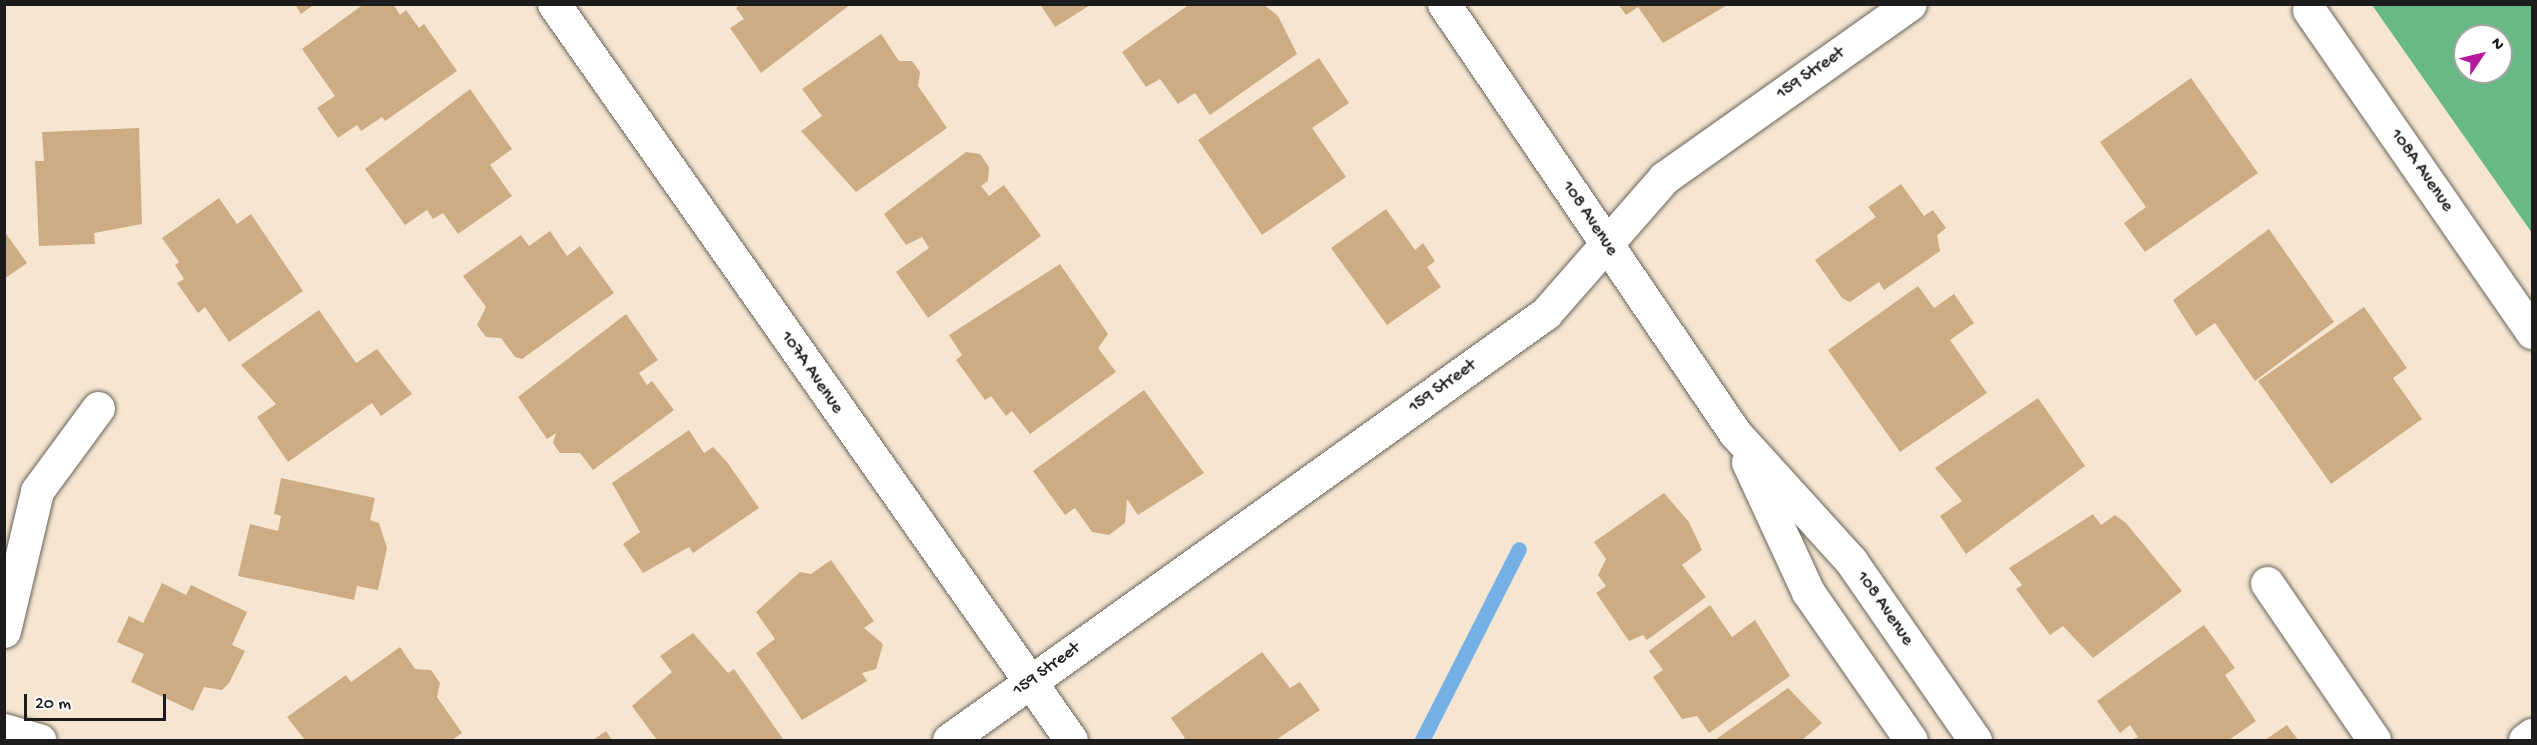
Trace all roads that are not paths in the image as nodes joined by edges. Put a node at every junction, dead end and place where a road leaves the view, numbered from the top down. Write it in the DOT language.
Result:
graph roads {
  1 [pos="554,4"];
  2 [pos="1444,4"];
  3 [pos="1890,10"];
  4 [pos="2309,10"];
  5 [pos="1607,244"];
  6 [pos="2532,332"];
  7 [pos="98,408"];
  8 [pos="1735,433"];
  9 [pos="2266,583"];
  10 [pos="4,631"];
  11 [pos="1028,683"];
  12 [pos="4,730"];
  13 [pos="2532,735"];
  14 [pos="40,741"];
  15 [pos="949,741"];
  16 [pos="1071,741"];
  17 [pos="1911,741"];
  18 [pos="1975,741"];
  19 [pos="2374,741"];
  20 [pos="2525,741"];
  1 -- 11 [label="street, 107A Avenue"];
  2 -- 5 [label="street, 108 Avenue"];
  3 -- 5 [label="street, 159 Street"];
  4 -- 6 [label="street, 108A Avenue"];
  5 -- 8 [label="street, 108 Avenue"];
  5 -- 11 [label="street, 159 Street"];
  7 -- 10 [label="street"];
  8 -- 17 [label="street, 108 Avenue"];
  8 -- 18 [label="street, 108 Avenue"];
  9 -- 19 [label="street"];
  11 -- 15 [label="street, 159 Street"];
  11 -- 16 [label="street, 107A Avenue"];
  12 -- 14 [label="street"];
  13 -- 20 [label="street"];
}
